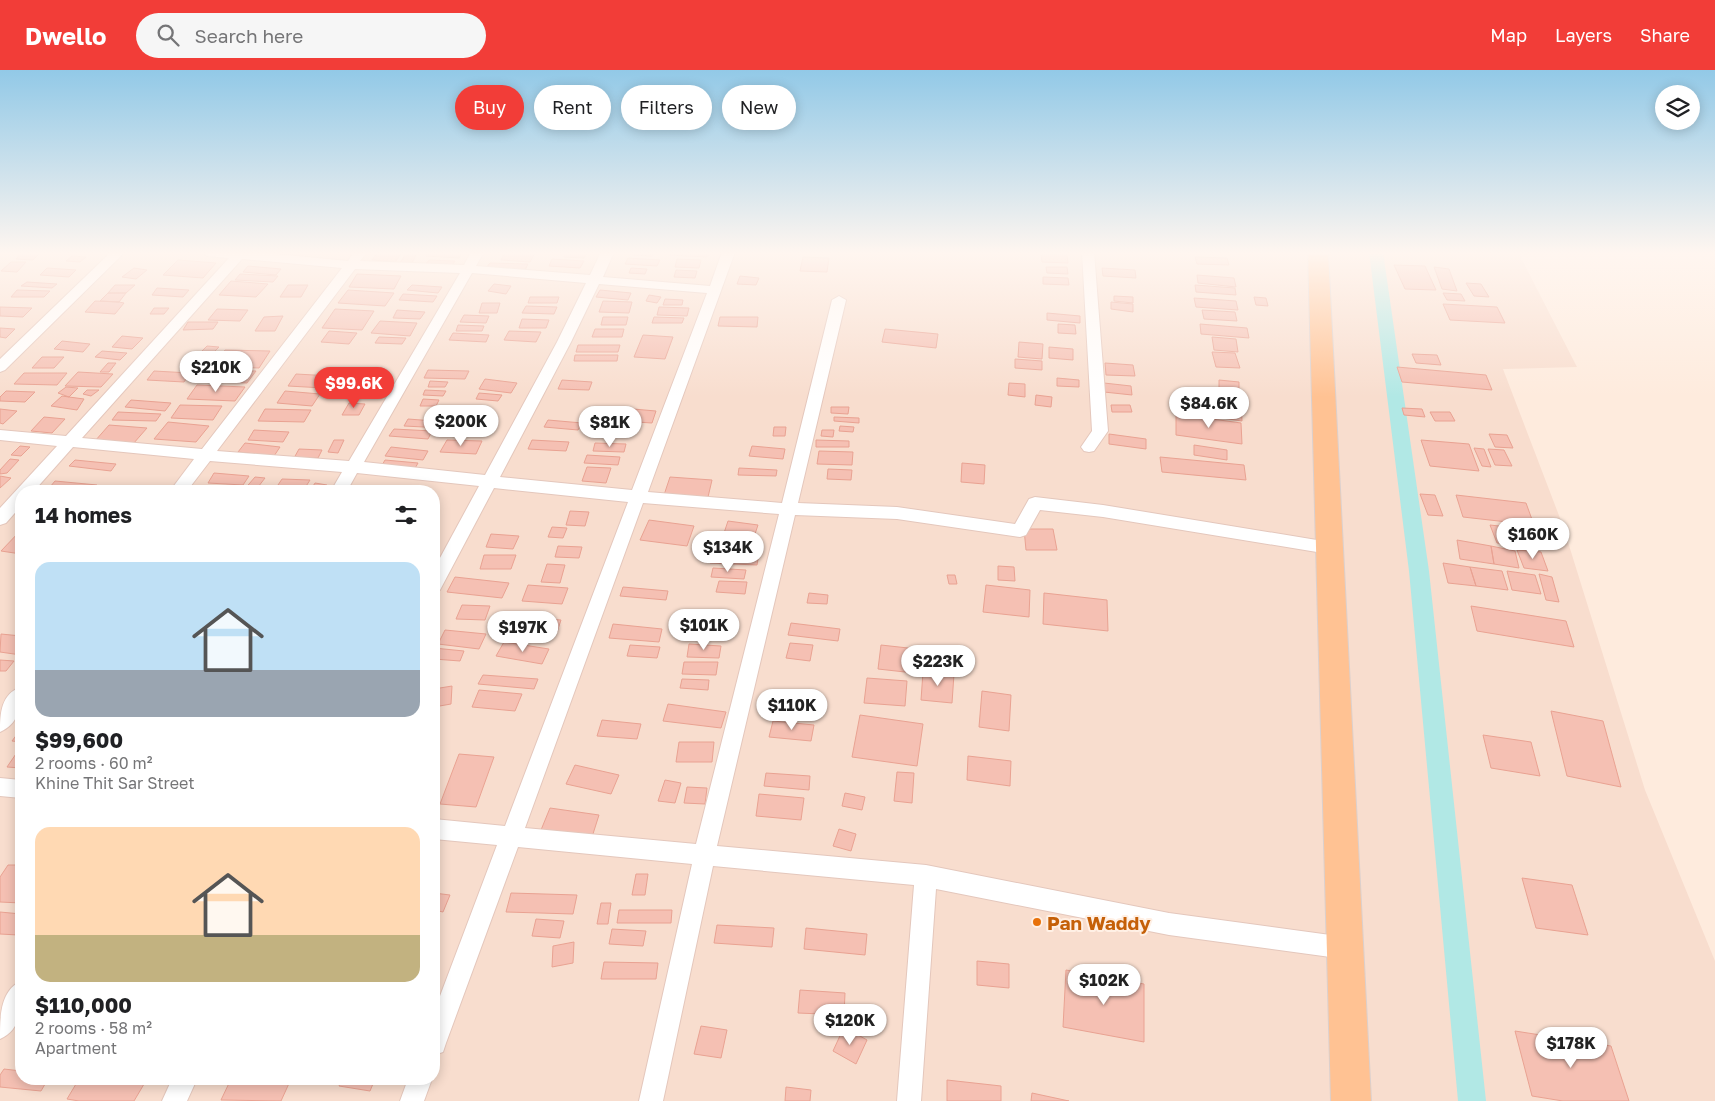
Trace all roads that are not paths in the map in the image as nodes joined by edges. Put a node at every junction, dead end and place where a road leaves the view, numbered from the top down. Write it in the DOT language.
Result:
graph roads {
  1 [pos="69,300"];
  2 [pos="198,300"];
  3 [pos="325,300"];
  4 [pos="450,300"];
  5 [pos="585,300"];
  6 [pos="712,300"];
  7 [pos="839,300"];
  8 [pos="1091,300"];
  9 [pos="1320,300"];
  10 [pos="0,366"];
  11 [pos="0,435"];
  12 [pos="69,442"];
  13 [pos="1090,448"];
  14 [pos="205,456"];
  15 [pos="354,467"];
  16 [pos="488,482"];
  17 [pos="30,485"];
  18 [pos="183,485"];
  19 [pos="343,485"];
  20 [pos="638,497"];
  21 [pos="15,502"];
  22 [pos="787,509"];
  23 [pos="0,519"];
  24 [pos="1329,548"];
  25 [pos="440,573"];
  26 [pos="15,703"];
  27 [pos="0,723"];
  28 [pos="0,787"];
  29 [pos="15,788"];
  30 [pos="440,829"];
  31 [pos="511,835"];
  32 [pos="704,856"];
  33 [pos="926,876"];
  34 [pos="1345,948"];
  35 [pos="15,1003"];
  36 [pos="0,1027"];
  37 [pos="440,1027"];
  38 [pos="182,1085"];
  39 [pos="418,1085"];
  40 [pos="174,1101"];
  41 [pos="412,1101"];
  42 [pos="651,1101"];
  43 [pos="909,1101"];
  44 [pos="1351,1101"];
  1 -- 10 [label="street"];
  2 -- 12 [label="street"];
  3 -- 14 [label="street"];
  4 -- 15 [label="street"];
  5 -- 16 [label="street"];
  6 -- 20 [label="street"];
  7 -- 22 [label="street"];
  8 -- 13 [label="street"];
  9 -- 24 [label="main road"];
  11 -- 12 [label="street"];
  12 -- 14 [label="street"];
  12 -- 17 [label="street"];
  14 -- 15 [label="street"];
  14 -- 18 [label="street"];
  15 -- 16 [label="street"];
  15 -- 19 [label="street"];
  16 -- 20 [label="street"];
  16 -- 25 [label="street"];
  20 -- 22 [label="street"];
  20 -- 31 [label="street"];
  21 -- 23 [label="street"];
  22 -- 24 [label="street"];
  22 -- 32 [label="street"];
  24 -- 34 [label="main road"];
  26 -- 27 [label="street"];
  28 -- 29 [label="street"];
  30 -- 31 [label="street"];
  31 -- 32 [label="street"];
  31 -- 37 [label="street"];
  32 -- 33 [label="street"];
  32 -- 42 [label="street"];
  33 -- 34 [label="street"];
  33 -- 43 [label="street"];
  34 -- 44 [label="main road"];
  35 -- 36 [label="street"];
  38 -- 40 [label="street"];
  39 -- 41 [label="street"];
}
